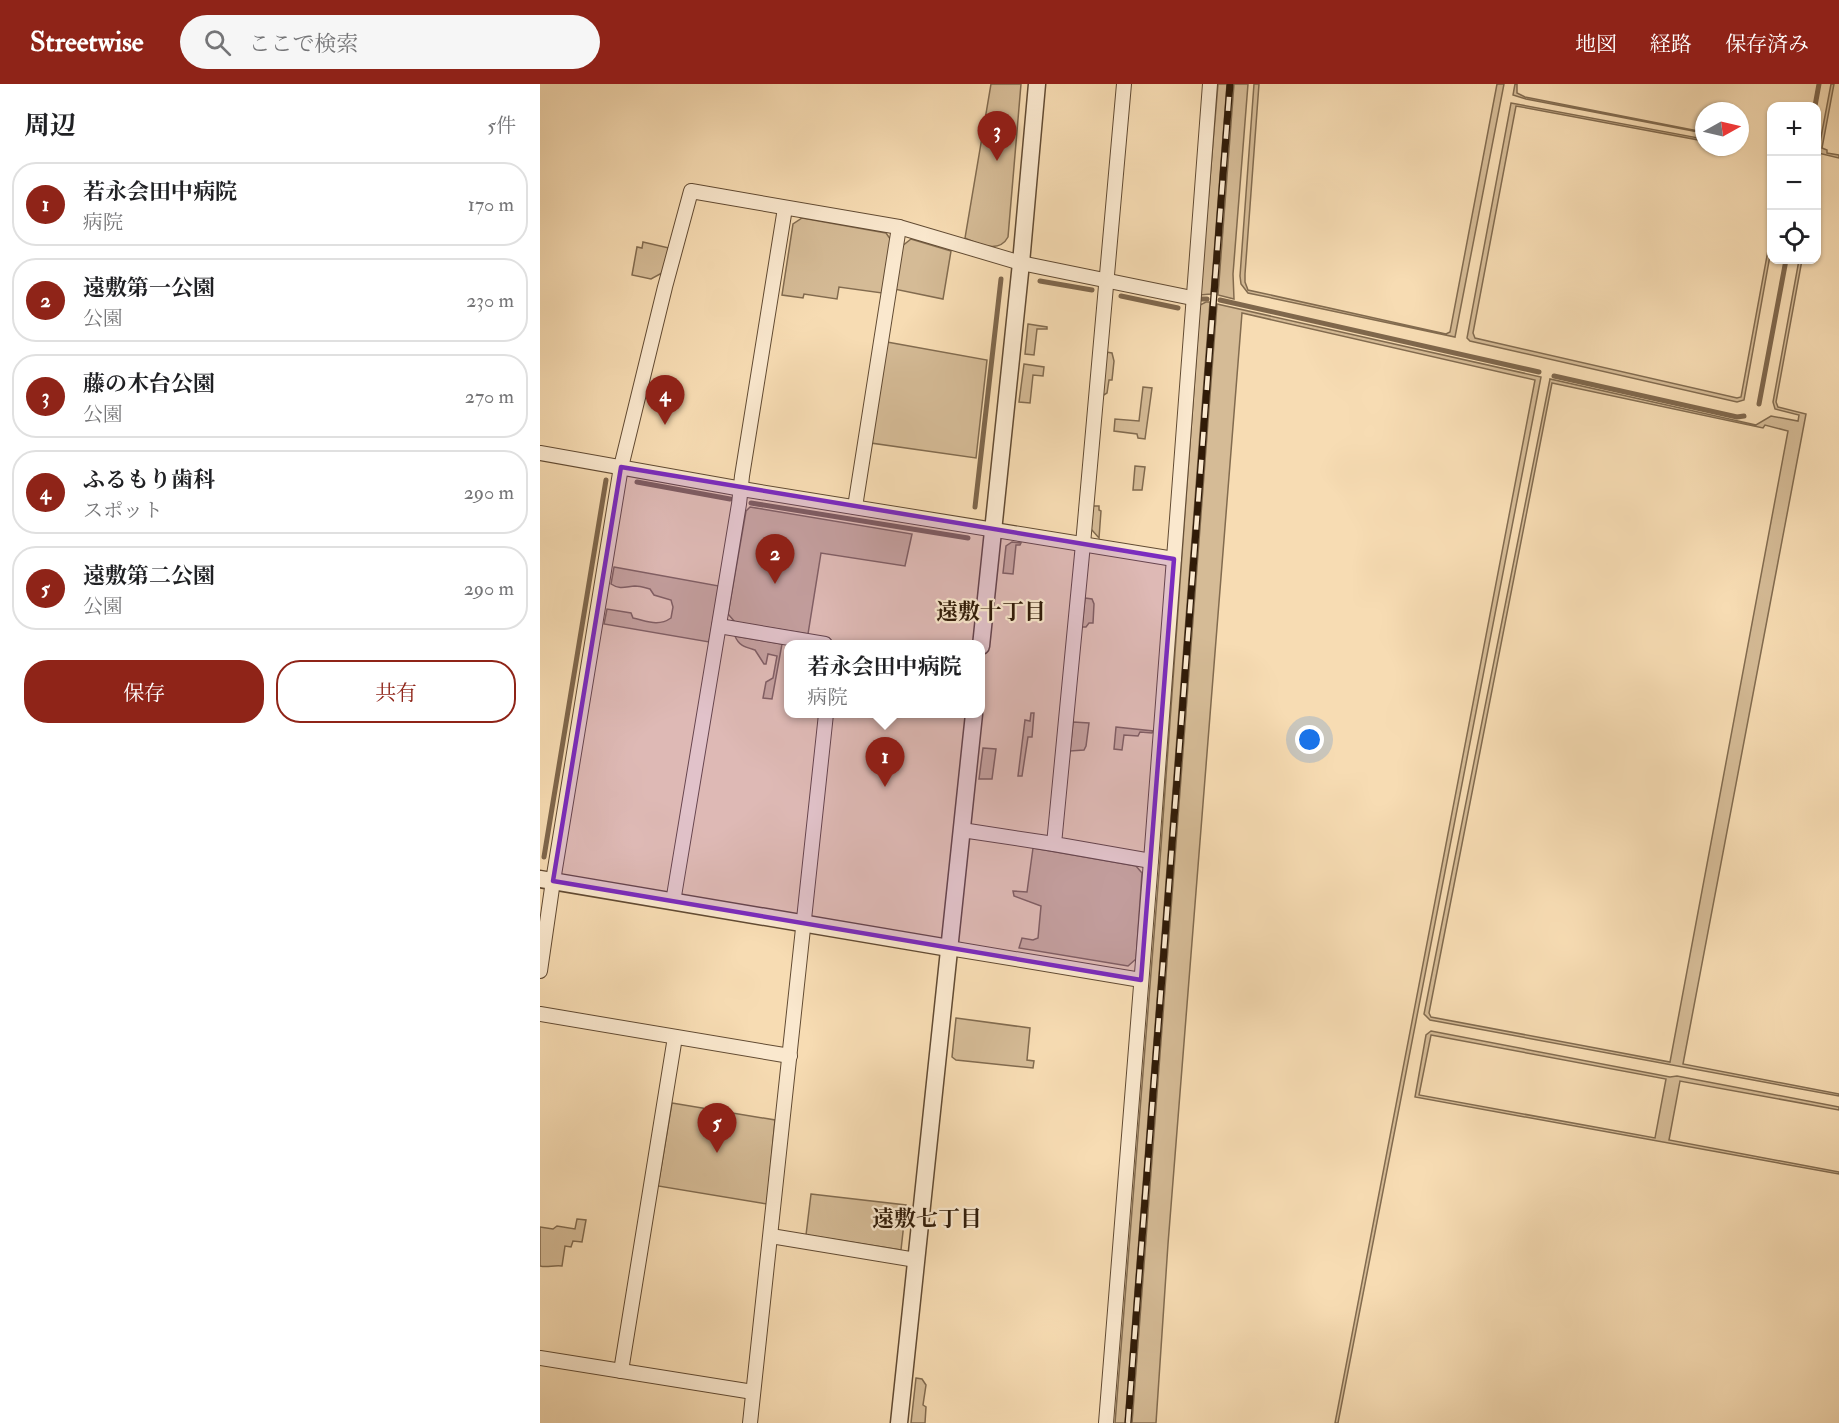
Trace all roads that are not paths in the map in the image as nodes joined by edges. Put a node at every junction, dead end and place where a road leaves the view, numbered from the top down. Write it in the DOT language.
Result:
graph roads {
  1 [pos="1037,84"];
  2 [pos="1124,84"];
  3 [pos="1210,84"];
  4 [pos="785,208"];
  5 [pos="899,227"];
  6 [pos="1021,263"];
  7 [pos="1106,281"];
  8 [pos="1192,298"];
  9 [pos="540,453"];
  10 [pos="621,467"];
  11 [pos="742,489"];
  12 [pos="855,507"];
  13 [pos="993,530"];
  14 [pos="1083,544"];
  15 [pos="1173,559"];
  16 [pos="719,626"];
  17 [pos="797,640"];
  18 [pos="982,640"];
  19 [pos="826,718"];
  20 [pos="974,718"];
  21 [pos="962,830"];
  22 [pos="1054,844"];
  23 [pos="1151,861"];
  24 [pos="547,880"];
  25 [pos="673,902"];
  26 [pos="804,924"];
  27 [pos="949,948"];
  28 [pos="540,971"];
  29 [pos="1142,980"];
  30 [pos="540,1014"];
  31 [pos="675,1038"];
  32 [pos="790,1056"];
  33 [pos="771,1236"];
  34 [pos="916,1260"];
  35 [pos="540,1358"];
  36 [pos="621,1371"];
  37 [pos="753,1392"];
  38 [pos="750,1423"];
  39 [pos="898,1423"];
  40 [pos="1106,1423"];
  1 -- 6 [label="street"];
  2 -- 7 [label="street"];
  3 -- 8 [label="street"];
  4 -- 5 [label="street"];
  4 -- 10 [label="street"];
  4 -- 11 [label="street"];
  5 -- 6 [label="street"];
  5 -- 12 [label="street"];
  6 -- 7 [label="street"];
  6 -- 13 [label="street"];
  7 -- 8 [label="street"];
  7 -- 14 [label="street"];
  8 -- 15 [label="street"];
  9 -- 10 [label="street"];
  10 -- 11 [label="street"];
  10 -- 24 [label="street"];
  11 -- 12 [label="street"];
  11 -- 16 [label="street"];
  12 -- 13 [label="street"];
  13 -- 14 [label="street"];
  13 -- 18 [label="street"];
  14 -- 15 [label="street"];
  14 -- 22 [label="street"];
  15 -- 23 [label="street"];
  16 -- 17 [label="street"];
  16 -- 25 [label="street"];
  19 -- 26 [label="street"];
  20 -- 21 [label="street"];
  21 -- 22 [label="street"];
  21 -- 27 [label="street"];
  22 -- 23 [label="street"];
  23 -- 29 [label="street"];
  24 -- 25 [label="street"];
  24 -- 28 [label="street"];
  25 -- 26 [label="street"];
  26 -- 27 [label="street"];
  26 -- 32 [label="street"];
  27 -- 29 [label="street"];
  27 -- 34 [label="street"];
  29 -- 40 [label="street"];
  30 -- 31 [label="street"];
  31 -- 32 [label="street"];
  31 -- 36 [label="street"];
  32 -- 33 [label="street"];
  33 -- 34 [label="street"];
  33 -- 37 [label="street"];
  34 -- 39 [label="street"];
  35 -- 36 [label="street"];
  36 -- 37 [label="street"];
  37 -- 38 [label="street"];
}
